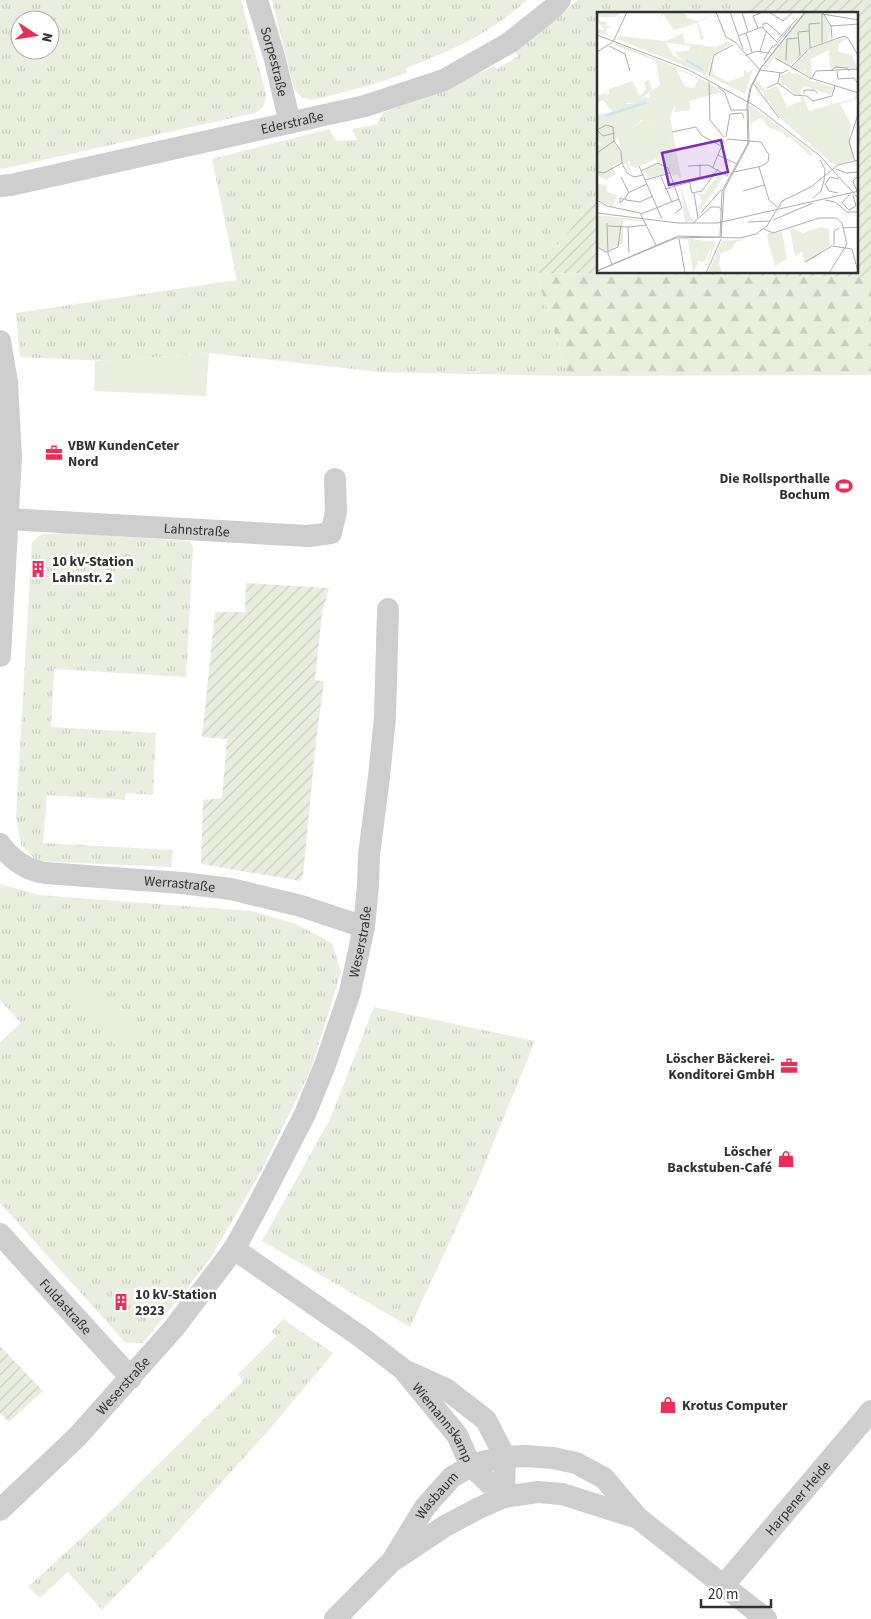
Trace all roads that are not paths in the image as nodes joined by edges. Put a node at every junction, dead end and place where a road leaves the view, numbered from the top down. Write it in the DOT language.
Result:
graph roads {
  1 [pos="257,0"];
  2 [pos="560,0"];
  3 [pos="290,122"];
  4 [pos="0,186"];
  5 [pos="0,342"];
  6 [pos="336,479"];
  7 [pos="7,520"];
  8 [pos="2,566"];
  9 [pos="388,609"];
  10 [pos="0,656"];
  11 [pos="0,844"];
  12 [pos="364,927"];
  13 [pos="0,1234"];
  14 [pos="234,1249"];
  15 [pos="404,1370"];
  16 [pos="130,1378"];
  17 [pos="871,1411"];
  18 [pos="505,1457"];
  19 [pos="471,1466"];
  20 [pos="504,1497"];
  21 [pos="0,1510"];
  22 [pos="638,1518"];
  23 [pos="392,1561"];
  24 [pos="724,1585"];
  25 [pos="335,1619"];
  26 [pos="766,1619"];
  1 -- 3 [label="street, Sorpestraße"];
  2 -- 3 [label="street, Ederstraße"];
  3 -- 4 [label="street, Ederstraße"];
  5 -- 7 [label="street"];
  6 -- 7 [label="street, Lahnstraße"];
  7 -- 8 [label="street"];
  8 -- 10 [label="street"];
  9 -- 12 [label="street, Weserstraße"];
  11 -- 12 [label="street, Werrastraße"];
  12 -- 14 [label="street, Weserstraße"];
  13 -- 16 [label="street, Fuldastraße"];
  14 -- 15 [label="street, Wiemannskamp"];
  14 -- 16 [label="street, Weserstraße"];
  15 -- 18 [label="street, Wiemannskamp"];
  15 -- 19 [label="street, Wiemannskamp"];
  16 -- 21 [label="street, Weserstraße"];
  17 -- 24 [label="street, Harpener Heide"];
  18 -- 19 [label="street, Wasbaum"];
  18 -- 20 [label="street, Wiemannskamp"];
  18 -- 22 [label="street"];
  19 -- 20 [label="street, Wiemannskamp"];
  19 -- 23 [label="street, Wasbaum"];
  20 -- 22 [label="street"];
  20 -- 23 [label="street, Wasbaum"];
  22 -- 24 [label="street"];
  23 -- 25 [label="street, Wasbaum"];
  24 -- 26 [label="street"];
}
